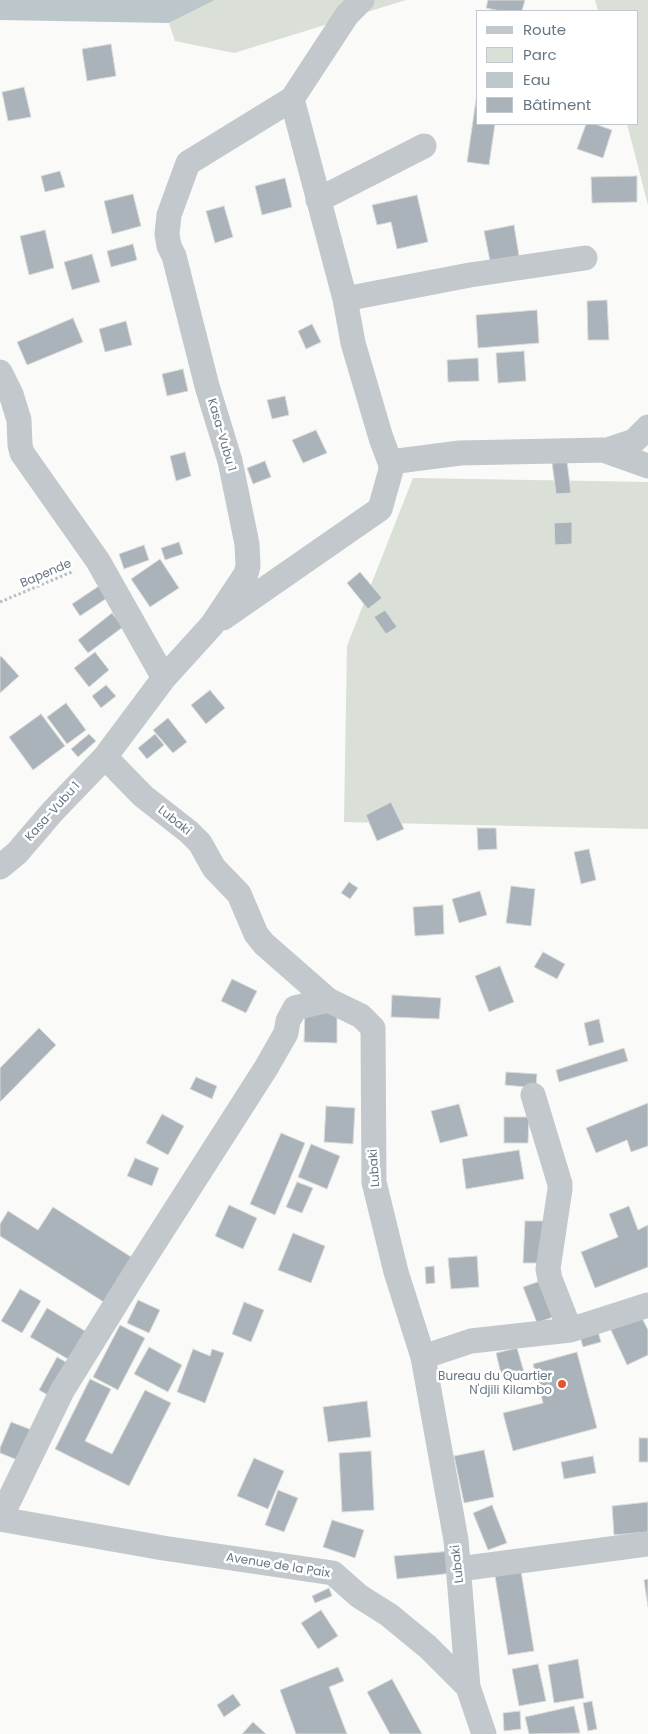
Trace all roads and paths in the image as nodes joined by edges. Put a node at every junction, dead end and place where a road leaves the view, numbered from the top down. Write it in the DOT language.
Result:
graph roads {
  1 [pos="362,0"];
  2 [pos="292,99"];
  3 [pos="424,146"];
  4 [pos="318,200"];
  5 [pos="585,258"];
  6 [pos="345,298"];
  7 [pos="0,372"];
  8 [pos="648,427"];
  9 [pos="607,450"];
  10 [pos="390,462"];
  11 [pos="648,466"];
  12 [pos="98,561"];
  13 [pos="0,602"];
  14 [pos="212,625"];
  15 [pos="164,678"];
  16 [pos="105,757"];
  17 [pos="0,867"];
  18 [pos="328,1000"];
  19 [pos="533,1095"];
  20 [pos="648,1305"];
  21 [pos="570,1330"];
  22 [pos="423,1357"];
  23 [pos="0,1519"];
  24 [pos="648,1544"];
  25 [pos="459,1569"];
  26 [pos="468,1687"];
  27 [pos="484,1734"];
  1 -- 2 [label="street, Kasa-Vubu 1"];
  2 -- 4 [label="street"];
  2 -- 14 [label="street, Kasa-Vubu 1"];
  3 -- 4 [label="street"];
  4 -- 6 [label="street"];
  5 -- 6 [label="street"];
  6 -- 10 [label="street"];
  7 -- 12 [label="street"];
  8 -- 9 [label="street"];
  9 -- 10 [label="street"];
  9 -- 11 [label="street"];
  10 -- 14 [label="street"];
  12 -- 13 [label="path, Bapende"];
  12 -- 15 [label="street"];
  14 -- 15 [label="street, Kasa-Vubu 1"];
  15 -- 16 [label="street, Kasa-Vubu 1"];
  16 -- 17 [label="street, Kasa-Vubu 1"];
  16 -- 18 [label="street, Lubaki"];
  18 -- 22 [label="street, Lubaki"];
  18 -- 23 [label="street"];
  19 -- 21 [label="street"];
  20 -- 21 [label="street"];
  21 -- 22 [label="street"];
  22 -- 25 [label="street, Lubaki"];
  23 -- 26 [label="street, Avenue de la Paix"];
  24 -- 25 [label="street"];
  25 -- 26 [label="street, Lubaki"];
  26 -- 27 [label="street, Avenue de la Paix"];
}
